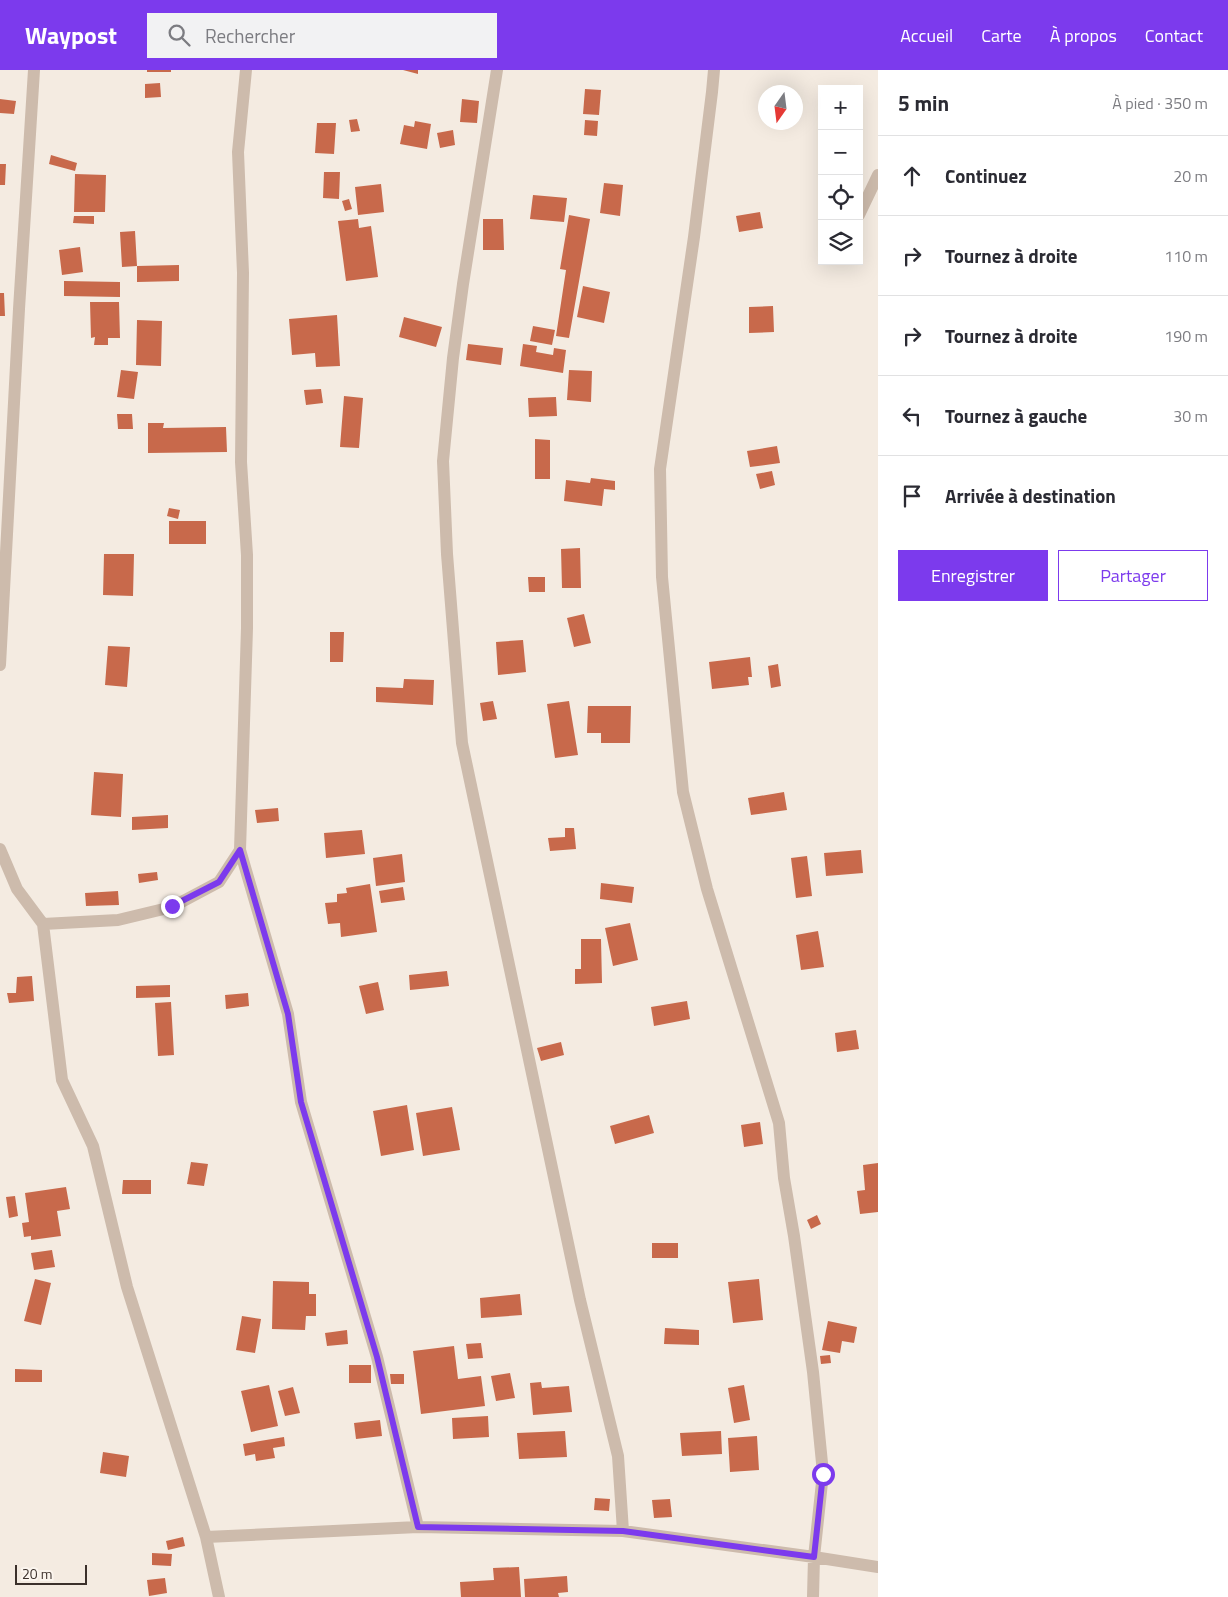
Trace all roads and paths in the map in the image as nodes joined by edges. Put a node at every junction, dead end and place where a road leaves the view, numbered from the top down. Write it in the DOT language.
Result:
graph roads {
  1 [pos="34,70"];
  2 [pos="246,70"];
  3 [pos="497,70"];
  4 [pos="714,70"];
  5 [pos="878,175"];
  6 [pos="863,207"];
  7 [pos="0,665"];
  8 [pos="0,849"];
  9 [pos="240,850"];
  10 [pos="43,924"];
  11 [pos="418,1527"];
  12 [pos="623,1531"];
  13 [pos="206,1537"];
  14 [pos="814,1557"];
  15 [pos="878,1567"];
  16 [pos="219,1597"];
  17 [pos="813,1597"];
  1 -- 7 [label="street"];
  2 -- 9 [label="street"];
  3 -- 12 [label="street"];
  4 -- 14 [label="street"];
  5 -- 6 [label="street"];
  8 -- 10 [label="street"];
  9 -- 10 [label="street"];
  9 -- 11 [label="street"];
  10 -- 13 [label="street"];
  11 -- 12 [label="street"];
  11 -- 13 [label="street"];
  12 -- 14 [label="street"];
  13 -- 16 [label="street"];
  14 -- 15 [label="street"];
  14 -- 17 [label="street"];
}
